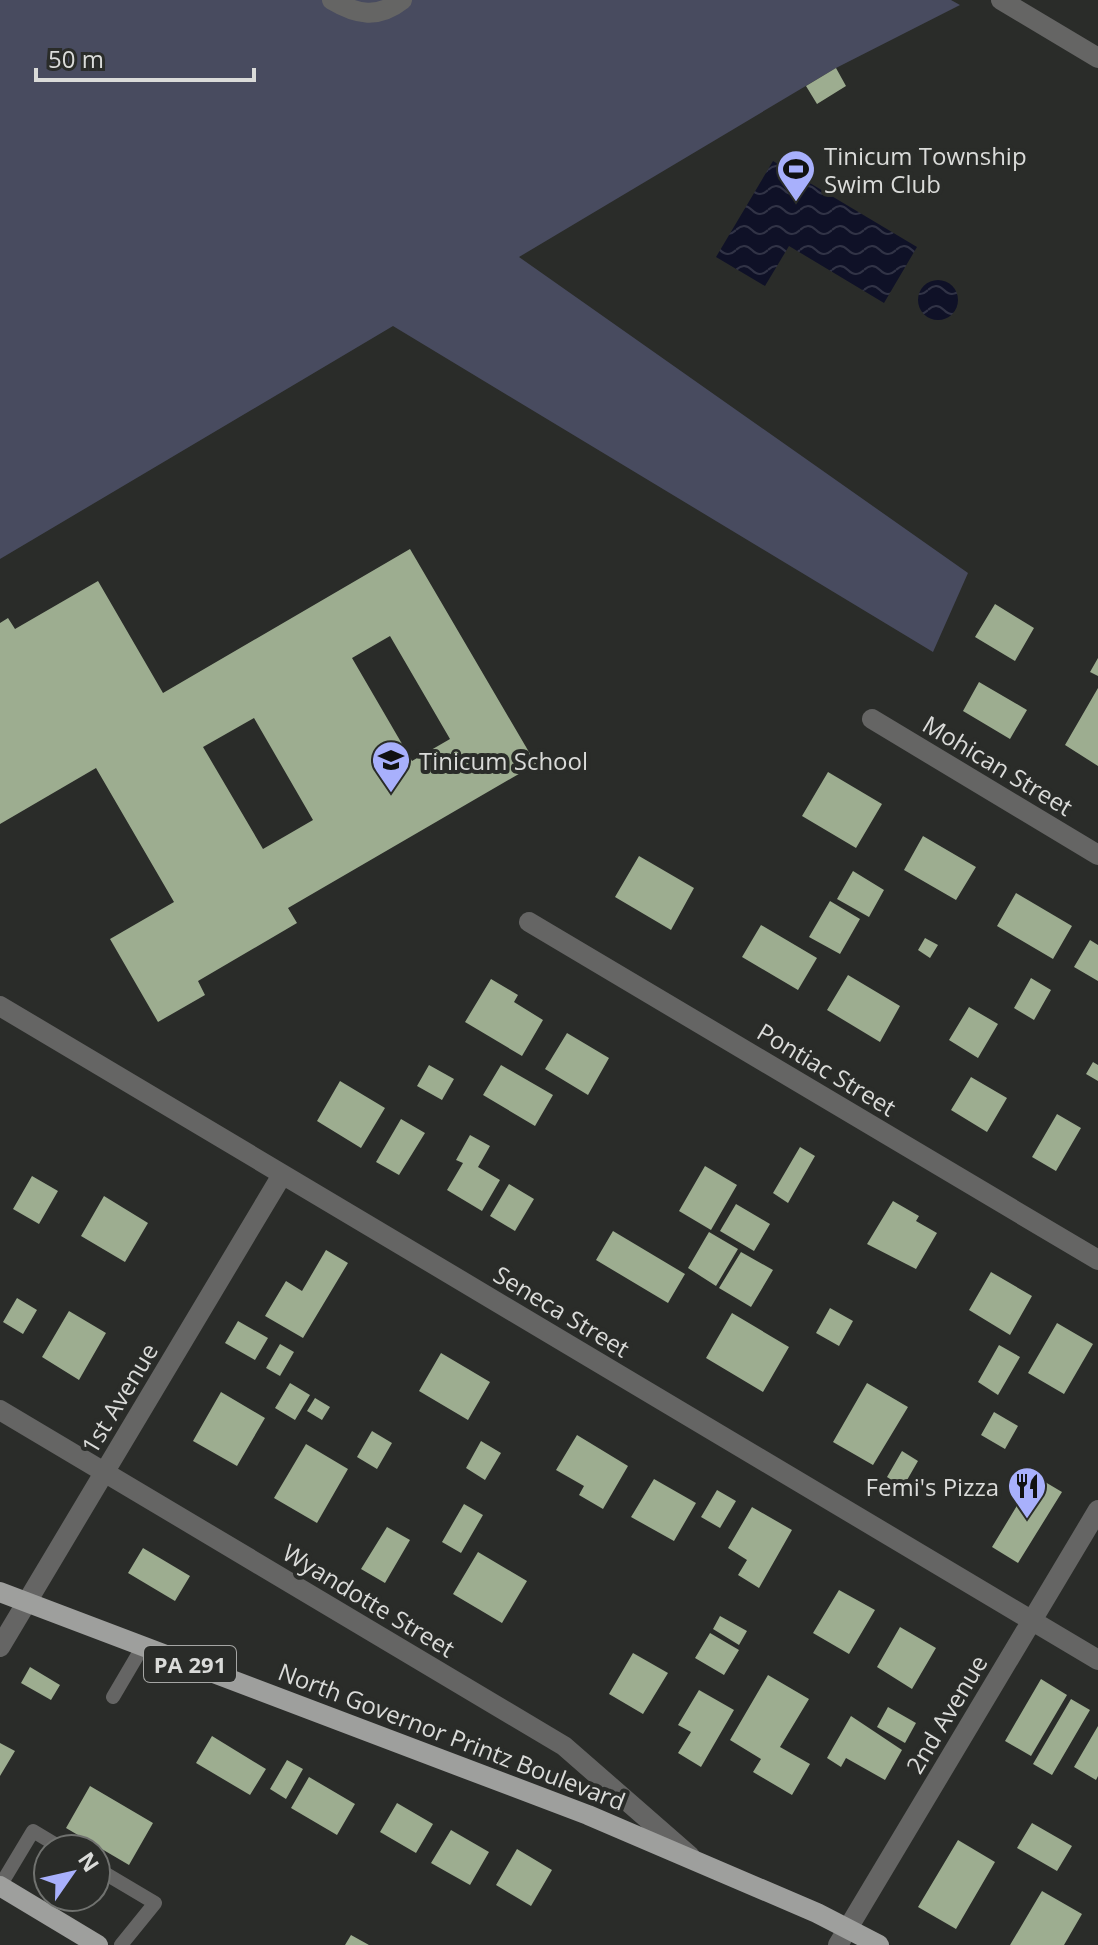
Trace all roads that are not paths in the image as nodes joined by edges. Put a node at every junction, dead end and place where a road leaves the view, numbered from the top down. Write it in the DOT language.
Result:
graph roads {
  1 [pos="332,0"];
  2 [pos="402,0"];
  3 [pos="1001,0"];
  4 [pos="1098,58"];
  5 [pos="872,719"];
  6 [pos="1098,855"];
  7 [pos="529,922"];
  8 [pos="0,1006"];
  9 [pos="282,1175"];
  10 [pos="1098,1260"];
  11 [pos="0,1410"];
  12 [pos="105,1473"];
  13 [pos="1098,1510"];
  14 [pos="0,1592"];
  15 [pos="27,1602"];
  16 [pos="1032,1621"];
  17 [pos="143,1646"];
  18 [pos="0,1647"];
  19 [pos="1098,1660"];
  20 [pos="113,1697"];
  21 [pos="36,1833"];
  22 [pos="693,1859"];
  23 [pos="112,1877"];
  24 [pos="0,1886"];
  25 [pos="843,1937"];
  26 [pos="98,1945"];
  27 [pos="121,1945"];
  28 [pos="879,1945"];
  1 -- 2 [label="street"];
  3 -- 4 [label="street"];
  5 -- 6 [label="street, Mohican Street"];
  7 -- 10 [label="street, Pontiac Street"];
  8 -- 9 [label="street, Seneca Street"];
  9 -- 12 [label="street, 1st Avenue"];
  9 -- 16 [label="street, Seneca Street"];
  11 -- 12 [label="street, Wyandotte Street"];
  12 -- 15 [label="street, 1st Avenue"];
  12 -- 22 [label="street, Wyandotte Street"];
  13 -- 16 [label="street, 2nd Avenue"];
  14 -- 15 [label="main road, North Governor Printz Boulevard / PA 291"];
  15 -- 17 [label="main road, North Governor Printz Boulevard / PA 291"];
  15 -- 18 [label="street, 1st Avenue"];
  16 -- 19 [label="street, Seneca Street"];
  16 -- 25 [label="street, 2nd Avenue"];
  17 -- 20 [label="lane"];
  17 -- 22 [label="main road, North Governor Printz Boulevard / PA 291"];
  21 -- 24 [label="lane"];
  22 -- 25 [label="main road, North Governor Printz Boulevard / PA 291"];
  23 -- 27 [label="lane"];
  24 -- 26 [label="main road"];
  25 -- 28 [label="main road, North Governor Printz Boulevard / PA 291"];
}
